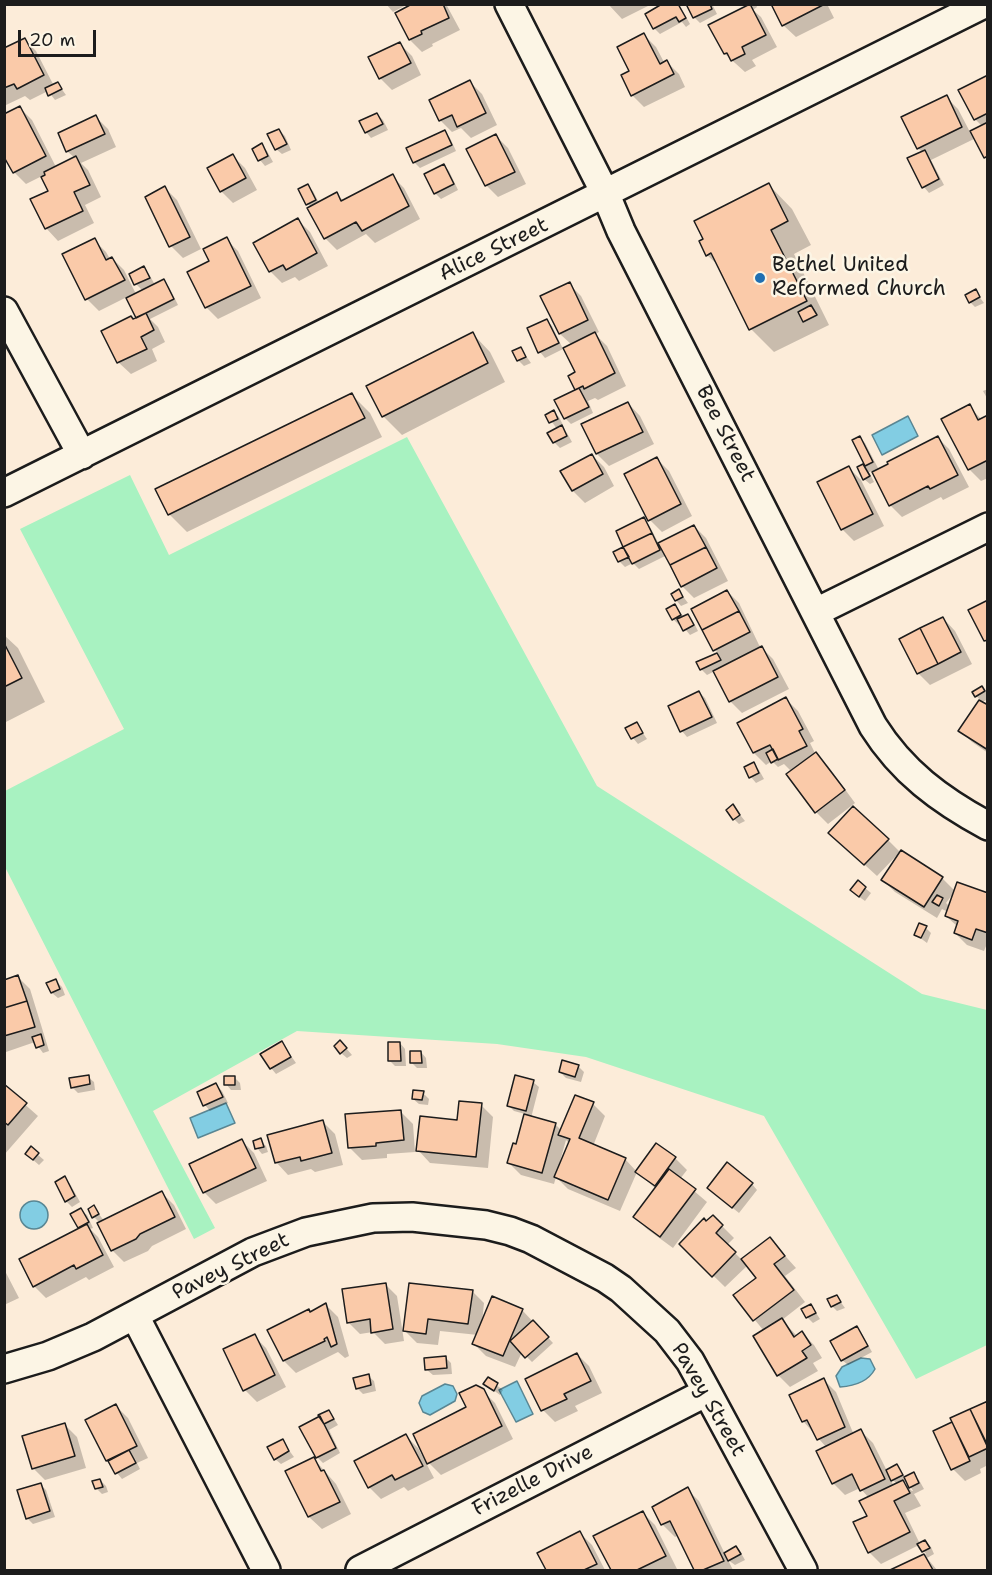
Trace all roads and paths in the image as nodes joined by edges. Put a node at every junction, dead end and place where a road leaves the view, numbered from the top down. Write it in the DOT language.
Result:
graph roads {
  1 [pos="509,4"];
  2 [pos="984,4"];
  3 [pos="606,195"];
  4 [pos="4,311"];
  5 [pos="82,455"];
  6 [pos="4,493"];
  7 [pos="987,527"];
  8 [pos="816,612"];
  9 [pos="987,826"];
  10 [pos="135,1316"];
  11 [pos="4,1369"];
  12 [pos="707,1392"];
  13 [pos="266,1570"];
  14 [pos="360,1570"];
  15 [pos="803,1570"];
  1 -- 3 [label="street, Bee Street"];
  2 -- 3 [label="street, Alice Street"];
  3 -- 5 [label="street, Alice Street"];
  3 -- 8 [label="street, Bee Street"];
  4 -- 5 [label="street"];
  5 -- 6 [label="street, Alice Street"];
  7 -- 8 [label="street"];
  8 -- 9 [label="street, Bee Street"];
  10 -- 11 [label="street, Pavey Street"];
  10 -- 12 [label="street, Pavey Street"];
  10 -- 13 [label="street"];
  12 -- 14 [label="street, Frizelle Drive"];
  12 -- 15 [label="street, Pavey Street"];
}
